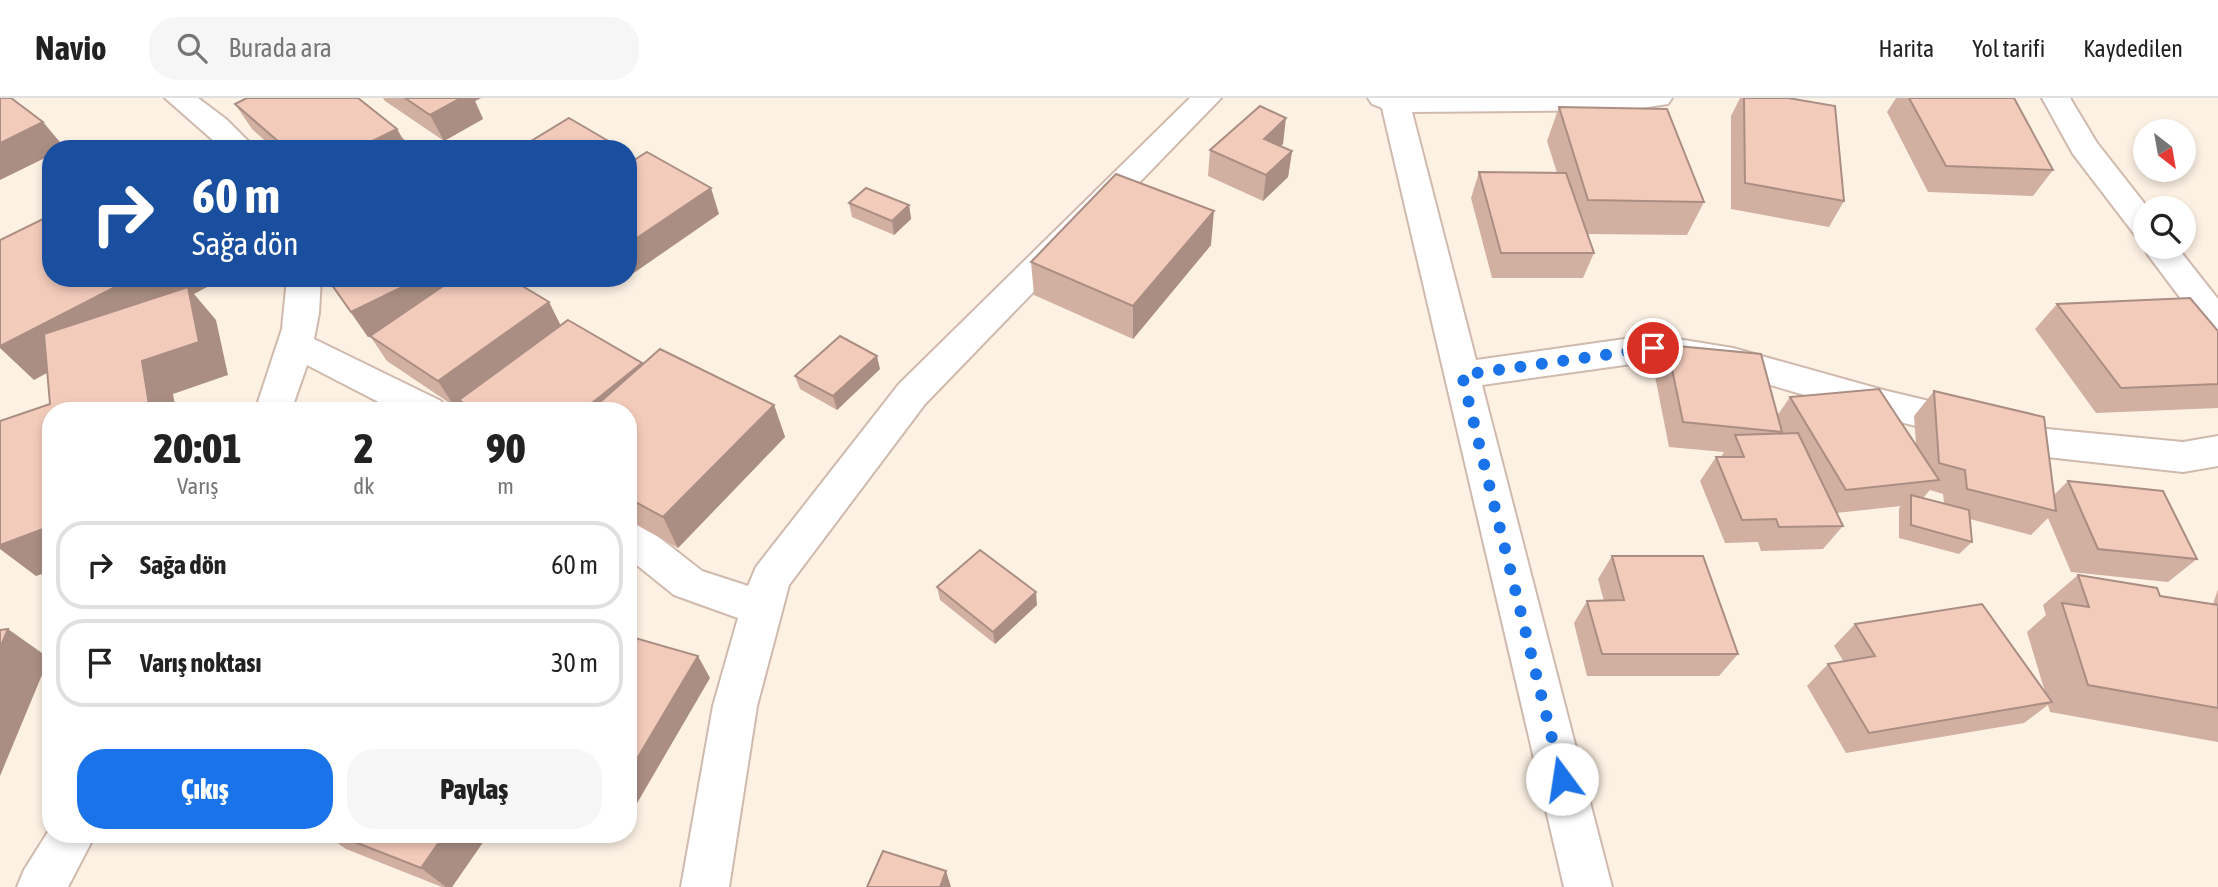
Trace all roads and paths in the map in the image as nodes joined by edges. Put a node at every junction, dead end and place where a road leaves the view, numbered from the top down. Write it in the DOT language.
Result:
graph roads {
  1 [pos="179,98"];
  2 [pos="1207,98"];
  3 [pos="1658,98"];
  4 [pos="2056,98"];
  5 [pos="1388,101"];
  6 [pos="232,140"];
  7 [pos="2133,210"];
  8 [pos="2169,259"];
  9 [pos="304,287"];
  10 [pos="2218,323"];
  11 [pos="297,345"];
  12 [pos="1462,375"];
  13 [pos="276,402"];
  14 [pos="410,402"];
  15 [pos="2218,451"];
  16 [pos="637,542"];
  17 [pos="762,609"];
  18 [pos="67,843"];
  19 [pos="41,887"];
  20 [pos="705,887"];
  21 [pos="1588,887"];
  1 -- 6 [label="street"];
  2 -- 17 [label="street"];
  3 -- 5 [label="street"];
  4 -- 7 [label="street"];
  5 -- 12 [label="street"];
  8 -- 10 [label="street"];
  9 -- 11 [label="street"];
  11 -- 13 [label="street"];
  11 -- 14 [label="street"];
  12 -- 15 [label="street"];
  12 -- 21 [label="street"];
  16 -- 17 [label="street"];
  17 -- 20 [label="street"];
  18 -- 19 [label="street"];
}
